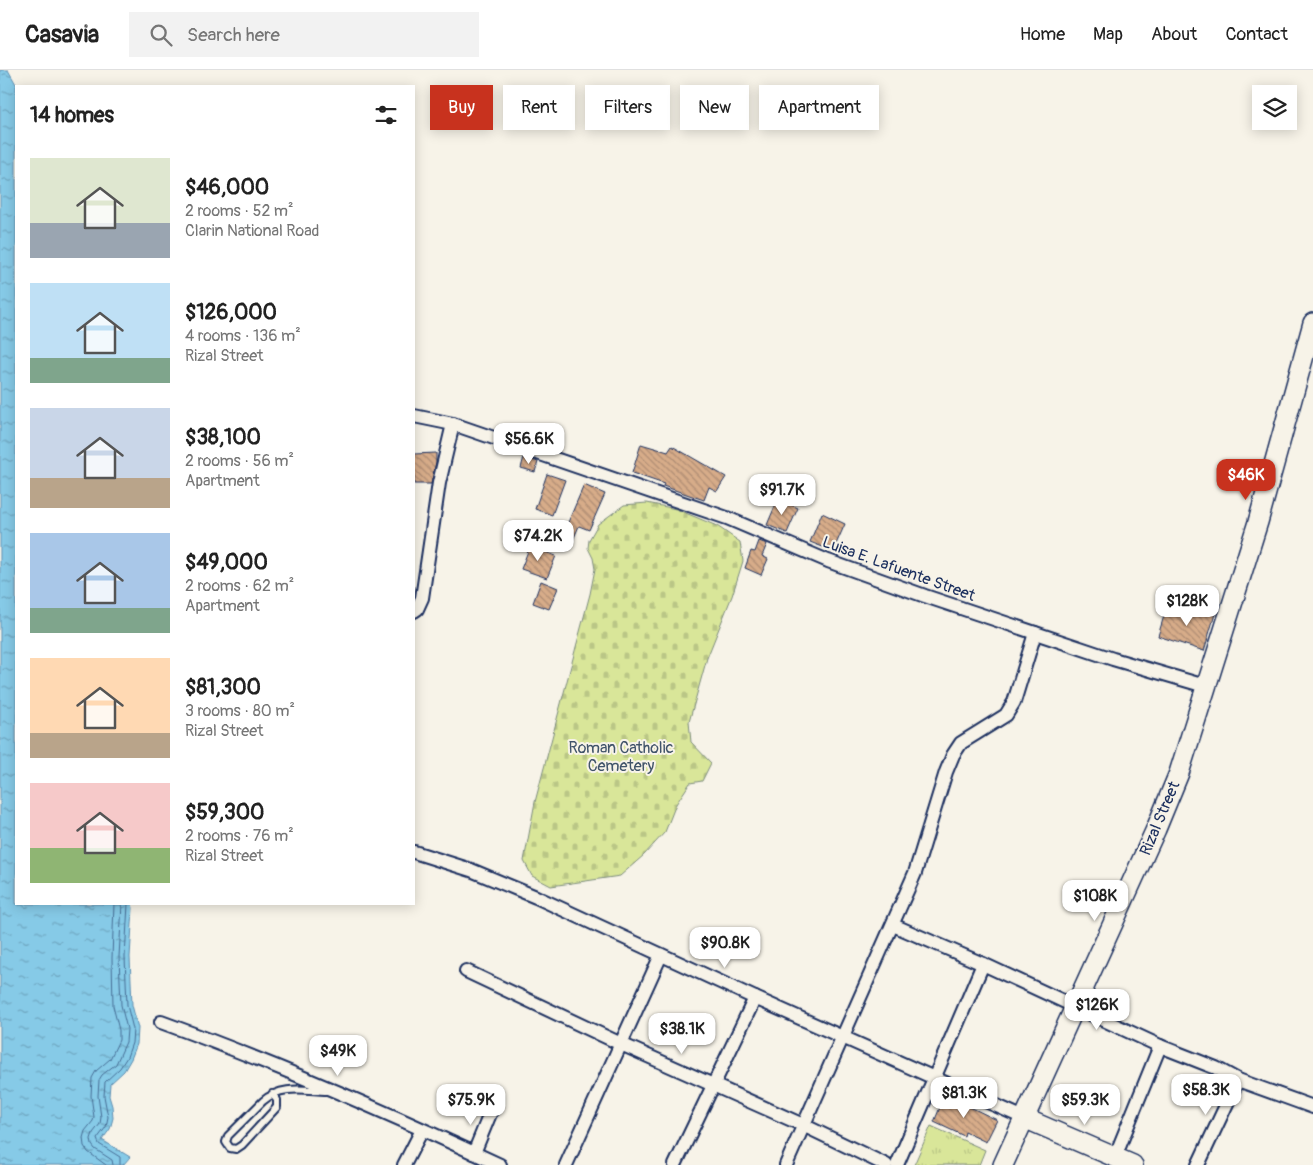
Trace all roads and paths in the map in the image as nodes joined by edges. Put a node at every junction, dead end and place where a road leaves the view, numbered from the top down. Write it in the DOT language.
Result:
graph roads {
  1 [pos="1313,323"];
  2 [pos="415,416"];
  3 [pos="453,424"];
  4 [pos="415,610"];
  5 [pos="1035,633"];
  6 [pos="1205,686"];
  7 [pos="415,852"];
  8 [pos="893,924"];
  9 [pos="662,955"];
  10 [pos="983,964"];
  11 [pos="466,971"];
  12 [pos="755,998"];
  13 [pos="1076,1006"];
  14 [pos="161,1022"];
  15 [pos="844,1036"];
  16 [pos="622,1044"];
  17 [pos="1160,1046"];
  18 [pos="934,1078"];
  19 [pos="1238,1080"];
  20 [pos="714,1084"];
  21 [pos="336,1091"];
  22 [pos="272,1094"];
  23 [pos="1313,1107"];
  24 [pos="492,1109"];
  25 [pos="1024,1118"];
  26 [pos="804,1125"];
  27 [pos="422,1130"];
  28 [pos="474,1153"];
  29 [pos="1114,1157"];
  30 [pos="404,1165"];
  31 [pos="500,1165"];
  32 [pos="566,1165"];
  33 [pos="675,1165"];
  34 [pos="786,1165"];
  35 [pos="886,1165"];
  36 [pos="897,1165"];
  37 [pos="1003,1165"];
  38 [pos="1133,1165"];
  39 [pos="1198,1165"];
  1 -- 6 [label="main road, Rizal Street"];
  2 -- 3 [label="street, Luisa E. Lafuente Street"];
  3 -- 4 [label="street"];
  3 -- 5 [label="street, Luisa E. Lafuente Street"];
  5 -- 6 [label="street, Luisa E. Lafuente Street"];
  5 -- 8 [label="street"];
  6 -- 13 [label="main road, Rizal Street"];
  7 -- 9 [label="street"];
  8 -- 10 [label="street"];
  8 -- 15 [label="street"];
  9 -- 12 [label="street"];
  9 -- 16 [label="street"];
  10 -- 13 [label="street"];
  10 -- 18 [label="street"];
  11 -- 16 [label="street"];
  12 -- 15 [label="street"];
  12 -- 20 [label="street"];
  13 -- 17 [label="street"];
  13 -- 25 [label="main road, Rizal Street"];
  14 -- 21 [label="street"];
  15 -- 18 [label="street"];
  15 -- 26 [label="street"];
  16 -- 20 [label="street"];
  16 -- 32 [label="street"];
  17 -- 19 [label="street"];
  17 -- 29 [label="street"];
  18 -- 25 [label="street"];
  18 -- 36 [label="street"];
  19 -- 23 [label="street"];
  19 -- 39 [label="street"];
  20 -- 26 [label="street"];
  20 -- 33 [label="street"];
  21 -- 22 [label="lane"];
  21 -- 27 [label="street"];
  22 -- 22 [label="lane"];
  24 -- 28 [label="street"];
  25 -- 29 [label="main road"];
  25 -- 37 [label="main road, Rizal Street"];
  26 -- 34 [label="street"];
  26 -- 35 [label="street"];
  27 -- 28 [label="street"];
  27 -- 30 [label="street"];
  28 -- 31 [label="street"];
  29 -- 38 [label="main road"];
}
